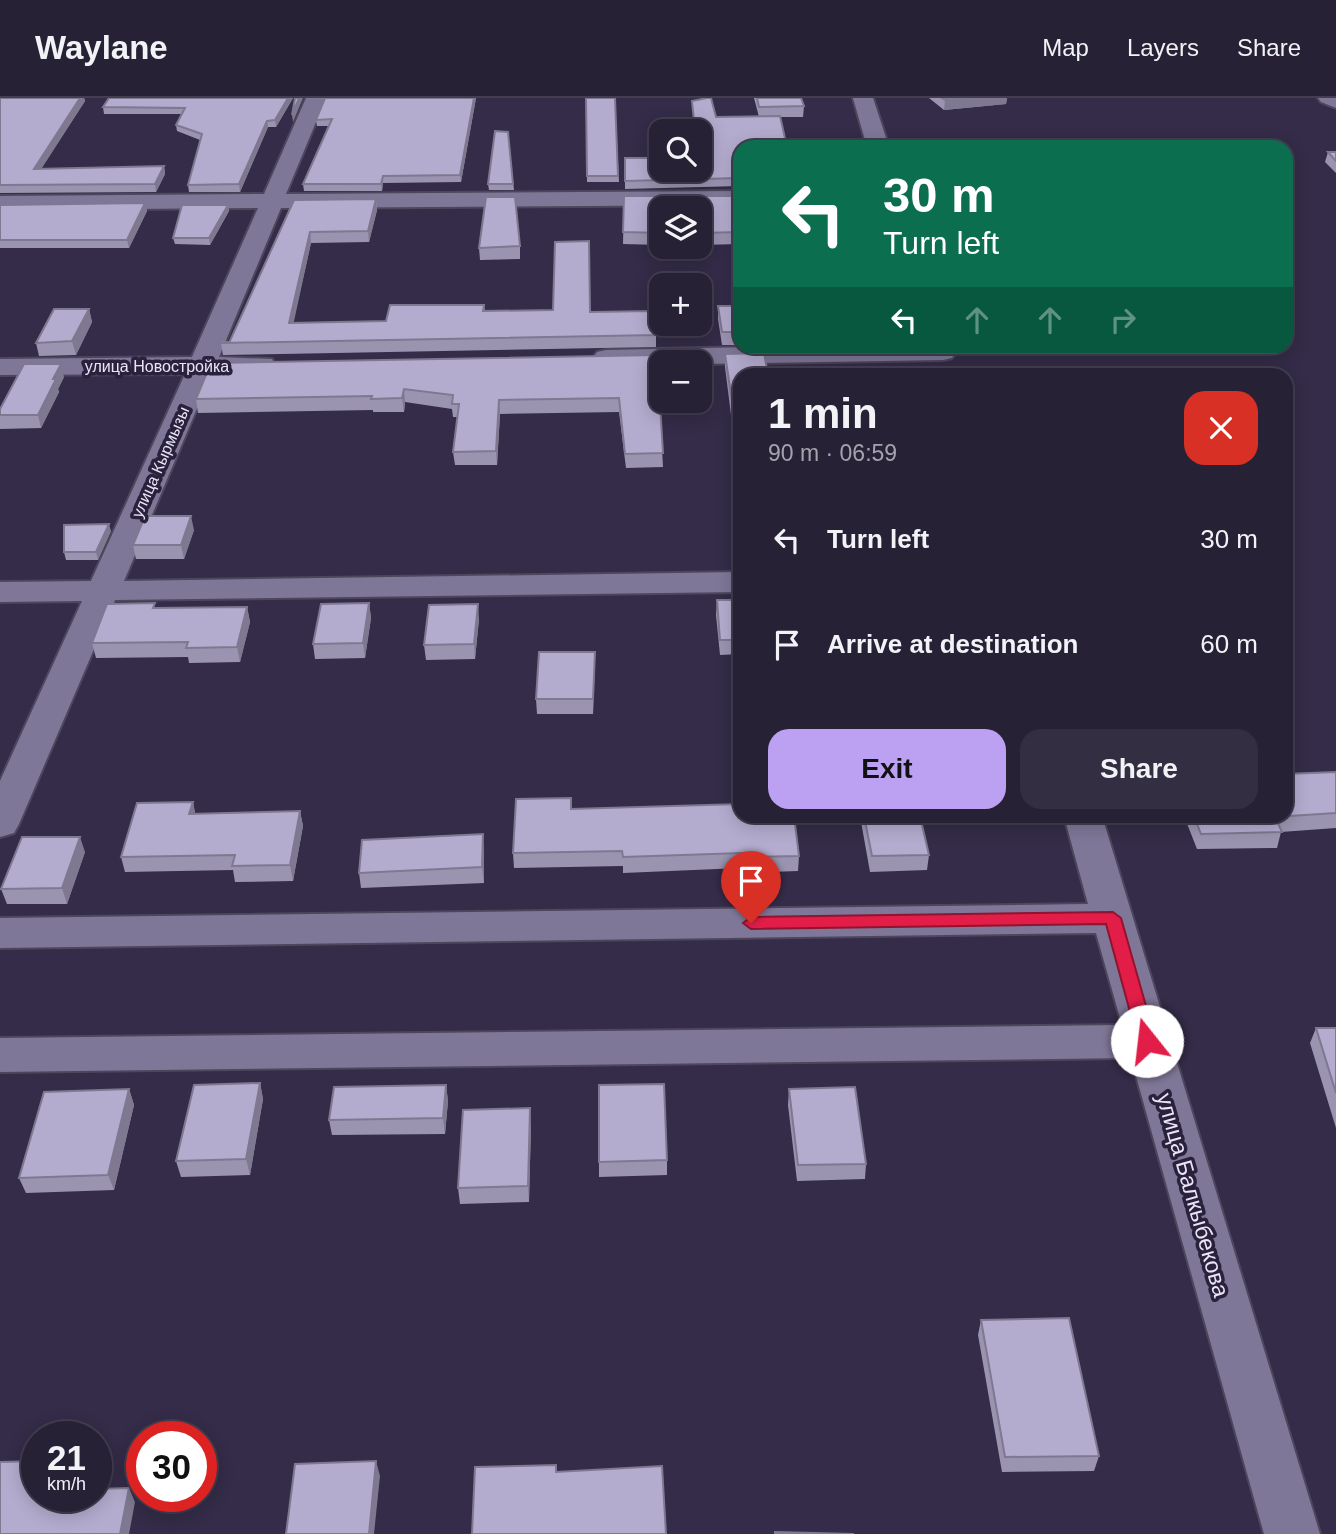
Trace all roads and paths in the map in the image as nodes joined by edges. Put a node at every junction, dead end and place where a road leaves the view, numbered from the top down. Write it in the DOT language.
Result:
graph roads {
  1 [pos="316,98"];
  2 [pos="863,98"];
  3 [pos="1328,98"];
  4 [pos="1336,102"];
  5 [pos="876,140"];
  6 [pos="733,198"];
  7 [pos="271,202"];
  8 [pos="0,203"];
  9 [pos="945,358"];
  10 [pos="580,359"];
  11 [pos="286,364"];
  12 [pos="202,366"];
  13 [pos="0,367"];
  14 [pos="733,582"];
  15 [pos="103,591"];
  16 [pos="0,592"];
  17 [pos="1085,823"];
  18 [pos="0,824"];
  19 [pos="1113,918"];
  20 [pos="0,933"];
  21 [pos="1147,1041"];
  22 [pos="0,1055"];
  23 [pos="1292,1534"];
  1 -- 7 [label="street, улица Кырмызы"];
  2 -- 5 [label="street"];
  3 -- 4 [label="street"];
  6 -- 7 [label="street"];
  7 -- 8 [label="street"];
  7 -- 12 [label="street, улица Кырмызы"];
  9 -- 10 [label="street"];
  11 -- 12 [label="street, улица Новостройка"];
  12 -- 13 [label="street, улица Новостройка"];
  12 -- 15 [label="street, улица Кырмызы"];
  14 -- 15 [label="street"];
  15 -- 16 [label="street"];
  15 -- 18 [label="street, улица Кырмызы"];
  17 -- 19 [label="street, улица Балкыбекова"];
  19 -- 20 [label="street"];
  19 -- 21 [label="street, улица Балкыбекова"];
  21 -- 22 [label="street"];
  21 -- 23 [label="street, улица Балкыбекова"];
}
